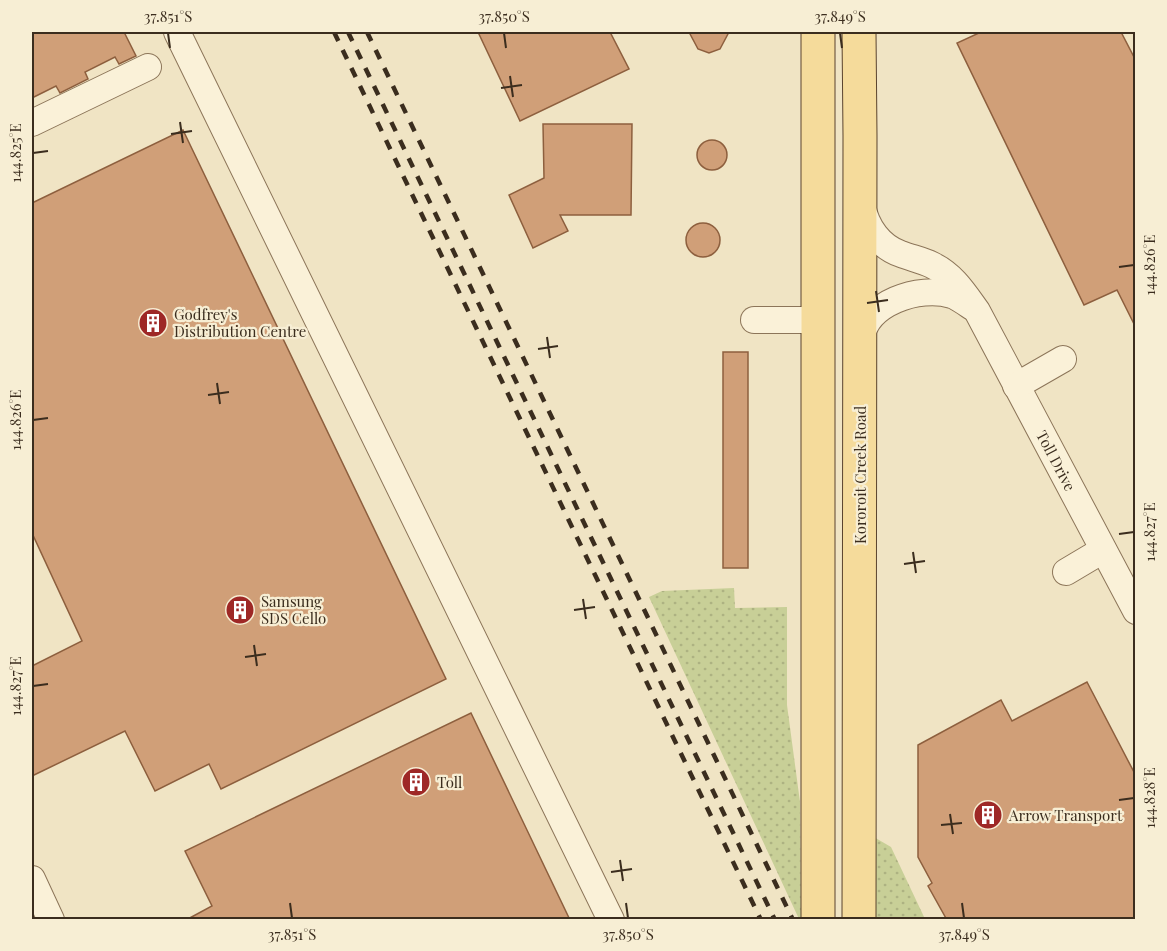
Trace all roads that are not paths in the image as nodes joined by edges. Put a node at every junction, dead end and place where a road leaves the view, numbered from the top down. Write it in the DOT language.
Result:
graph roads {
  1 [pos="177,32"];
  2 [pos="818,32"];
  3 [pos="859,32"];
  4 [pos="148,67"];
  5 [pos="32,123"];
  6 [pos="860,175"];
  7 [pos="977,311"];
  8 [pos="754,320"];
  9 [pos="820,320"];
  10 [pos="860,351"];
  11 [pos="1063,359"];
  12 [pos="1016,386"];
  13 [pos="1103,550"];
  14 [pos="1066,572"];
  15 [pos="1136,612"];
  16 [pos="32,879"];
  17 [pos="51,920"];
  18 [pos="611,920"];
  19 [pos="818,920"];
  20 [pos="859,920"];
  1 -- 18 [label="street"];
  2 -- 9 [label="main road"];
  3 -- 6 [label="main road, Kororoit Creek Road"];
  4 -- 5 [label="street"];
  6 -- 7 [label="street, Toll Drive"];
  6 -- 10 [label="main road, Kororoit Creek Road"];
  7 -- 10 [label="street"];
  7 -- 12 [label="street, Toll Drive"];
  8 -- 9 [label="street"];
  9 -- 19 [label="main road"];
  10 -- 20 [label="main road, Kororoit Creek Road"];
  11 -- 12 [label="street"];
  12 -- 13 [label="street, Toll Drive"];
  13 -- 14 [label="street"];
  13 -- 15 [label="street, Toll Drive"];
  16 -- 17 [label="street"];
}
